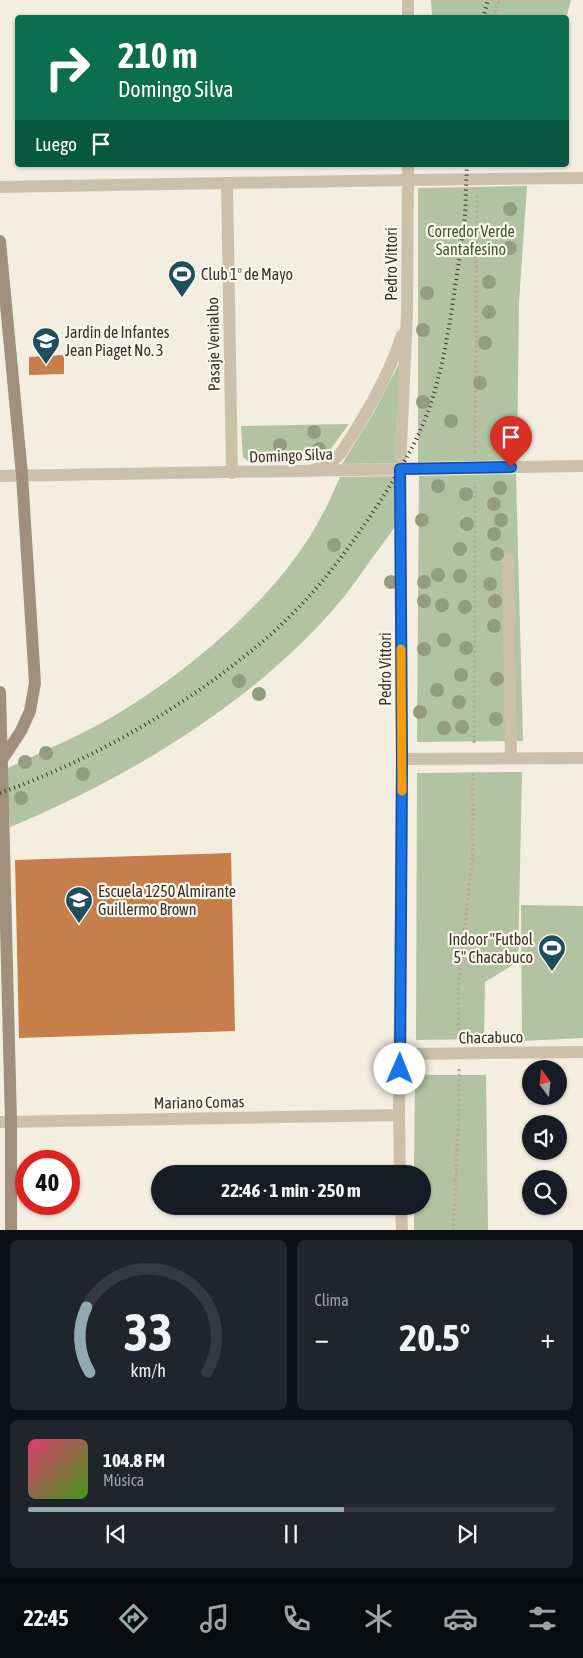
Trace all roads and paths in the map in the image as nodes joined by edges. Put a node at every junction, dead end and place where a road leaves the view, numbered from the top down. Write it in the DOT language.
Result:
graph roads {
  1 [pos="408,0"];
  2 [pos="499,0"];
  3 [pos="408,15"];
  4 [pos="495,15"];
  5 [pos="408,167"];
  6 [pos="583,178"];
  7 [pos="477,179"];
  8 [pos="408,180"];
  9 [pos="226,184"];
  10 [pos="0,187"];
  11 [pos="0,241"];
  12 [pos="407,313"];
  13 [pos="583,466"];
  14 [pos="475,467"];
  15 [pos="400,469"];
  16 [pos="310,471"];
  17 [pos="232,473"];
  18 [pos="22,475"];
  19 [pos="0,476"];
  20 [pos="508,560"];
  21 [pos="0,692"];
  22 [pos="510,758"];
  23 [pos="583,758"];
  24 [pos="402,759"];
  25 [pos="474,759"];
  26 [pos="1,761"];
  27 [pos="583,1052"];
  28 [pos="459,1053"];
  29 [pos="400,1054"];
  30 [pos="399,1115"];
  31 [pos="5,1122"];
  32 [pos="400,1165"];
  33 [pos="401,1215"];
  34 [pos="11,1230"];
  35 [pos="402,1230"];
  36 [pos="453,1230"];
  1 -- 3 [label="street"];
  2 -- 4 [label="path"];
  5 -- 8 [label="street, Pedro Vittori"];
  6 -- 7 [label="street"];
  7 -- 8 [label="street"];
  7 -- 14 [label="path"];
  8 -- 9 [label="street"];
  8 -- 12 [label="street, Pedro Vittori"];
  9 -- 10 [label="street"];
  9 -- 17 [label="street, Pasaje Venialbo"];
  11 -- 18 [label="main road"];
  12 -- 15 [label="street, Pedro Vittori"];
  12 -- 16 [label="street"];
  13 -- 14 [label="street, Domingo Silva"];
  14 -- 15 [label="street, Domingo Silva"];
  14 -- 25 [label="path"];
  15 -- 16 [label="street, Domingo Silva"];
  15 -- 24 [label="street, Pedro Vittori"];
  16 -- 17 [label="street, Domingo Silva"];
  17 -- 18 [label="street, Domingo Silva"];
  18 -- 19 [label="street, Domingo Silva"];
  18 -- 26 [label="main road"];
  20 -- 22 [label="street"];
  21 -- 26 [label="main road"];
  22 -- 23 [label="street"];
  22 -- 25 [label="street"];
  24 -- 25 [label="street"];
  24 -- 29 [label="street, Pedro Vittori"];
  25 -- 28 [label="path"];
  26 -- 31 [label="main road"];
  27 -- 28 [label="street, Chacabuco"];
  28 -- 29 [label="street, Chacabuco"];
  28 -- 36 [label="path"];
  29 -- 30 [label="street, Pedro Vittori"];
  30 -- 31 [label="street, Mariano Comas"];
  30 -- 32 [label="street, Pedro Vittori"];
  31 -- 34 [label="main road"];
  33 -- 35 [label="street"];
}
